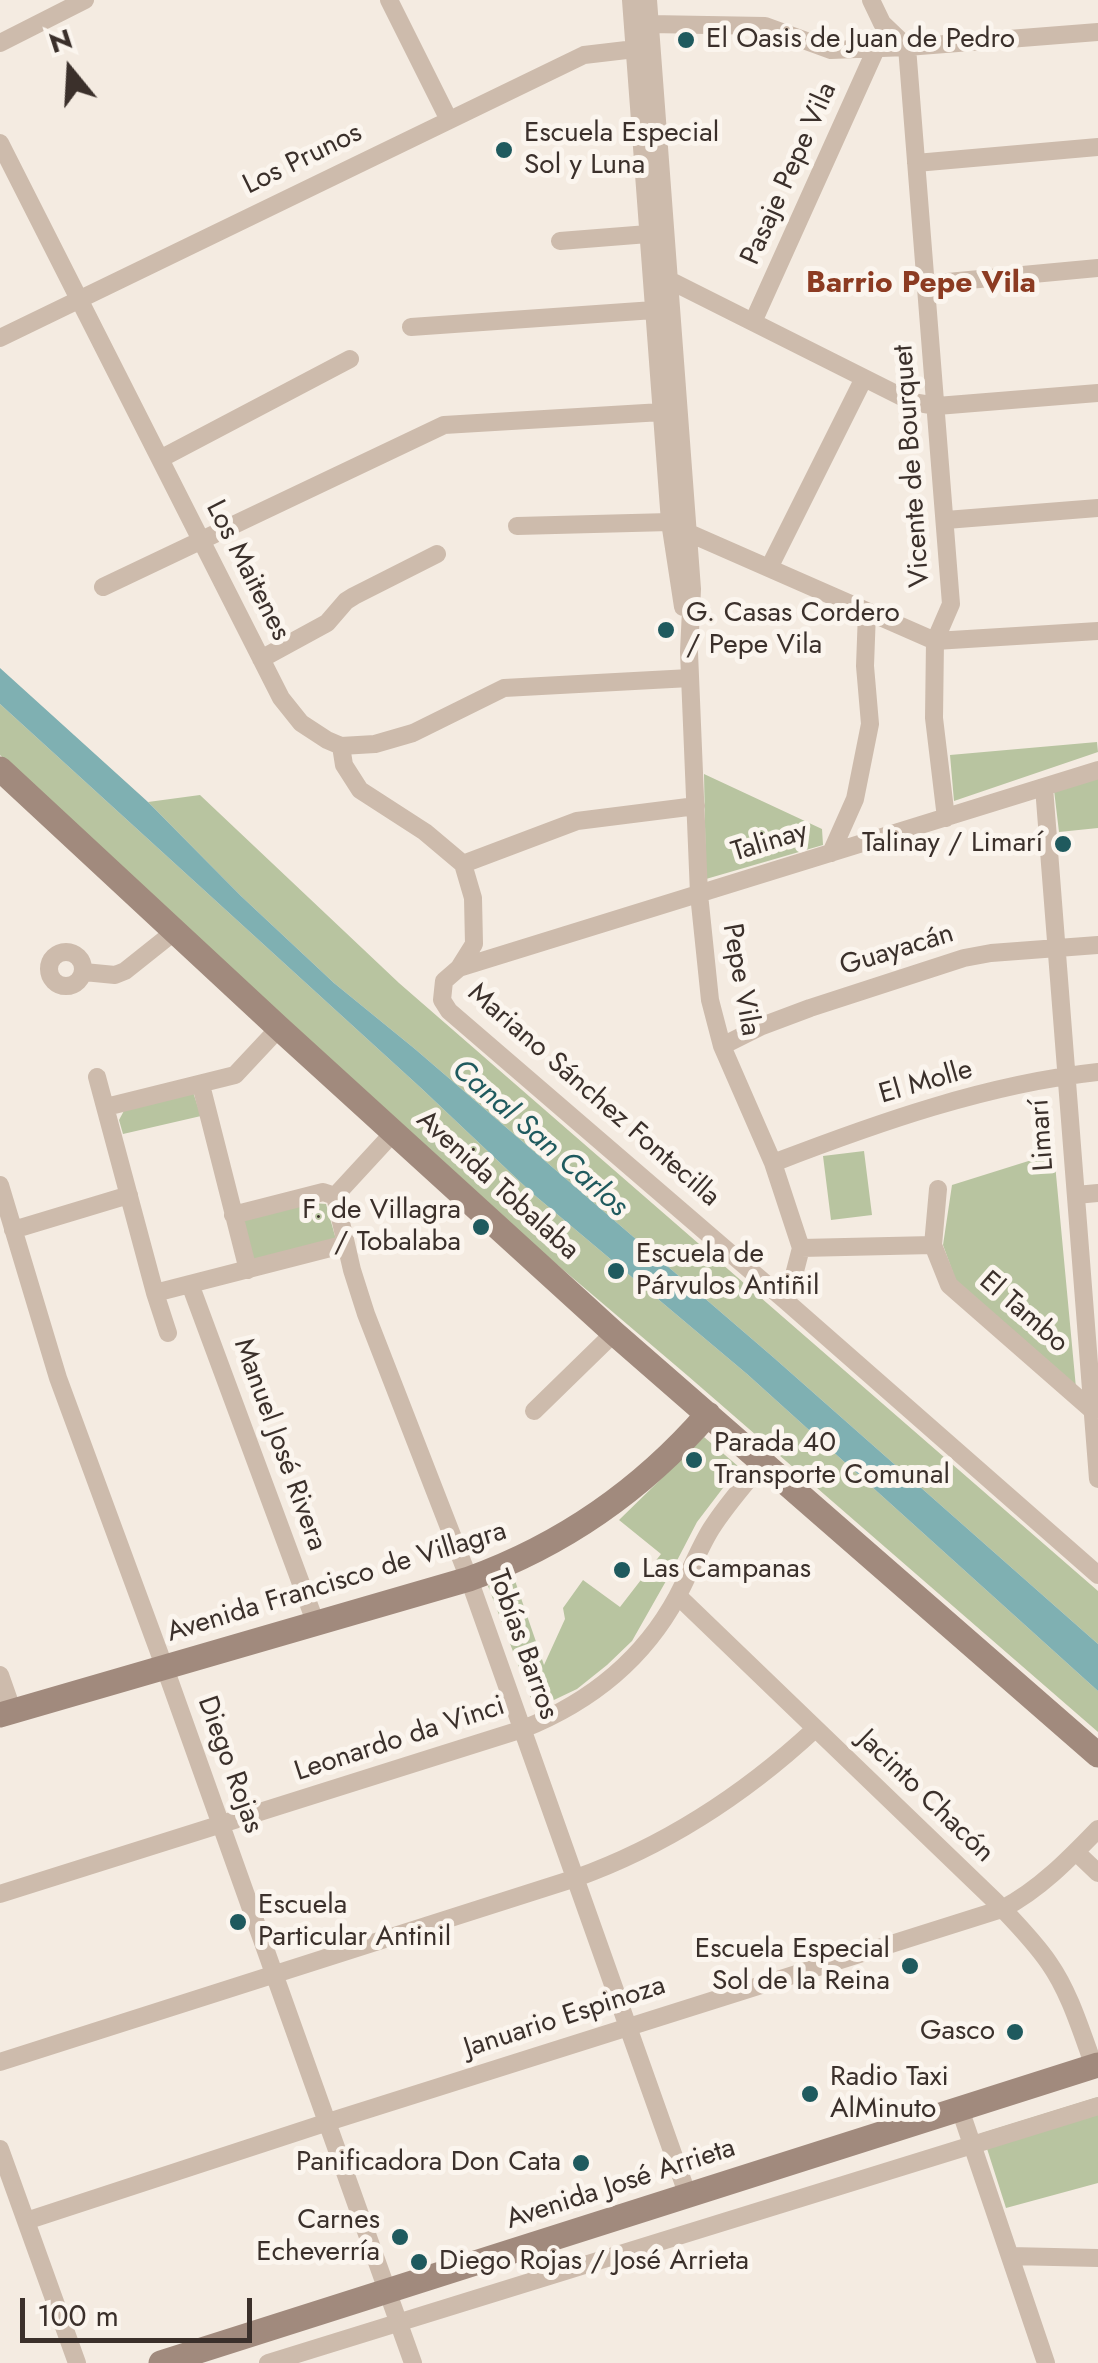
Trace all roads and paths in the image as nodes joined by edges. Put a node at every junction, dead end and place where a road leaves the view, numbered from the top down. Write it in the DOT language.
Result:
graph roads {
  1 [pos="85,0"];
  2 [pos="389,0"];
  3 [pos="631,0"];
  4 [pos="648,0"];
  5 [pos="871,0"];
  6 [pos="650,24"];
  7 [pos="1098,32"];
  8 [pos="0,42"];
  9 [pos="876,48"];
  10 [pos="907,48"];
  11 [pos="635,49"];
  12 [pos="646,87"];
  13 [pos="448,120"];
  14 [pos="0,144"];
  15 [pos="1098,147"];
  16 [pos="916,163"];
  17 [pos="648,234"];
  18 [pos="560,241"];
  19 [pos="1098,268"];
  20 [pos="661,281"];
  21 [pos="926,284"];
  22 [pos="78,299"];
  23 [pos="654,310"];
  24 [pos="753,322"];
  25 [pos="411,327"];
  26 [pos="0,338"];
  27 [pos="350,359"];
  28 [pos="864,378"];
  29 [pos="669,390"];
  30 [pos="1098,394"];
  31 [pos="936,406"];
  32 [pos="662,412"];
  33 [pos="160,459"];
  34 [pos="1098,508"];
  35 [pos="946,520"];
  36 [pos="670,522"];
  37 [pos="517,526"];
  38 [pos="688,534"];
  39 [pos="202,542"];
  40 [pos="437,554"];
  41 [pos="769,568"];
  42 [pos="103,587"];
  43 [pos="867,612"];
  44 [pos="1098,632"];
  45 [pos="935,641"];
  46 [pos="689,652"];
  47 [pos="261,659"];
  48 [pos="690,678"];
  49 [pos="341,746"];
  50 [pos="0,769"];
  51 [pos="1098,770"];
  52 [pos="1044,787"];
  53 [pos="696,806"];
  54 [pos="946,818"];
  55 [pos="831,853"];
  56 [pos="463,864"];
  57 [pos="699,894"];
  58 [pos="174,932"];
  59 [pos="1098,945"];
  60 [pos="1056,948"];
  61 [pos="459,968"];
  62 [pos="84,972"];
  63 [pos="279,1028"];
  64 [pos="722,1046"];
  65 [pos="1098,1072"];
  66 [pos="1066,1075"];
  67 [pos="97,1077"];
  68 [pos="202,1085"];
  69 [pos="106,1107"];
  70 [pos="394,1132"];
  71 [pos="773,1164"];
  72 [pos="0,1184"];
  73 [pos="938,1189"];
  74 [pos="1098,1193"];
  75 [pos="129,1195"];
  76 [pos="1076,1195"];
  77 [pos="335,1196"];
  78 [pos="233,1215"];
  79 [pos="13,1230"];
  80 [pos="346,1244"];
  81 [pos="933,1244"];
  82 [pos="801,1248"];
  83 [pos="248,1270"];
  84 [pos="190,1284"];
  85 [pos="155,1293"];
  86 [pos="787,1302"];
  87 [pos="1092,1320"];
  88 [pos="168,1333"];
  89 [pos="614,1333"];
  90 [pos="534,1411"];
  91 [pos="1092,1411"];
  92 [pos="708,1414"];
  93 [pos="1097,1447"];
  94 [pos="763,1462"];
  95 [pos="1098,1479"];
  96 [pos="1098,1575"];
  97 [pos="469,1579"];
  98 [pos="678,1596"];
  99 [pos="316,1624"];
  100 [pos="165,1668"];
  101 [pos="0,1676"];
  102 [pos="7,1714"];
  103 [pos="815,1729"];
  104 [pos="524,1730"];
  105 [pos="1098,1755"];
  106 [pos="222,1826"];
  107 [pos="1098,1830"];
  108 [pos="1076,1852"];
  109 [pos="1098,1873"];
  110 [pos="576,1878"];
  111 [pos="0,1894"];
  112 [pos="1002,1909"];
  113 [pos="275,1974"];
  114 [pos="628,2027"];
  115 [pos="0,2062"];
  116 [pos="1096,2065"];
  117 [pos="1098,2106"];
  118 [pos="960,2108"];
  119 [pos="328,2122"];
  120 [pos="972,2146"];
  121 [pos="2,2158"];
  122 [pos="688,2196"];
  123 [pos="26,2221"];
  124 [pos="1010,2256"];
  125 [pos="1098,2258"];
  126 [pos="389,2291"];
  127 [pos="400,2322"];
  128 [pos="77,2363"];
  129 [pos="161,2363"];
  130 [pos="268,2363"];
  131 [pos="413,2363"];
  132 [pos="1046,2363"];
  1 -- 8 [label="street"];
  2 -- 13 [label="street"];
  3 -- 11 [label="street, Pepe Vila"];
  4 -- 6 [label="street, Pepe Vila"];
  5 -- 10 [label="street"];
  6 -- 9 [label="street"];
  6 -- 12 [label="street, Pepe Vila"];
  7 -- 10 [label="street"];
  9 -- 10 [label="street"];
  9 -- 24 [label="street, Pasaje Pepe Vila"];
  10 -- 16 [label="street, Vicente de Bourquet"];
  11 -- 12 [label="street, Pepe Vila"];
  11 -- 13 [label="street, Los Prunos"];
  12 -- 17 [label="street, Pepe Vila"];
  12 -- 20 [label="street, Pepe Vila"];
  13 -- 22 [label="street, Los Prunos"];
  14 -- 22 [label="street, Los Maitenes"];
  15 -- 16 [label="street"];
  16 -- 21 [label="street, Vicente de Bourquet"];
  17 -- 18 [label="street"];
  17 -- 20 [label="street, Pepe Vila"];
  19 -- 21 [label="street"];
  20 -- 23 [label="street, Pepe Vila"];
  20 -- 24 [label="street"];
  20 -- 29 [label="street, Pepe Vila"];
  21 -- 31 [label="street, Vicente de Bourquet"];
  22 -- 26 [label="street, Los Prunos"];
  22 -- 33 [label="street, Los Maitenes"];
  23 -- 25 [label="street"];
  23 -- 29 [label="street, Pepe Vila"];
  24 -- 28 [label="street"];
  27 -- 33 [label="street"];
  28 -- 31 [label="street"];
  28 -- 41 [label="street"];
  29 -- 32 [label="street, Pepe Vila"];
  29 -- 38 [label="street, Pepe Vila"];
  30 -- 31 [label="street"];
  31 -- 35 [label="street, Vicente de Bourquet"];
  32 -- 36 [label="street, Pepe Vila"];
  32 -- 39 [label="street"];
  33 -- 39 [label="street, Los Maitenes"];
  34 -- 35 [label="street"];
  35 -- 45 [label="street, Vicente de Bourquet"];
  36 -- 37 [label="street"];
  36 -- 38 [label="street"];
  36 -- 46 [label="street, Pepe Vila"];
  38 -- 41 [label="street"];
  38 -- 46 [label="street, Pepe Vila"];
  39 -- 42 [label="street"];
  39 -- 47 [label="street, Los Maitenes"];
  40 -- 47 [label="street"];
  41 -- 43 [label="street"];
  43 -- 45 [label="street"];
  43 -- 55 [label="street"];
  44 -- 45 [label="street"];
  45 -- 54 [label="street, Vicente de Bourquet"];
  46 -- 48 [label="street, Pepe Vila"];
  47 -- 49 [label="street, Los Maitenes"];
  48 -- 49 [label="street"];
  48 -- 53 [label="street, Pepe Vila"];
  49 -- 56 [label="street"];
  50 -- 58 [label="main road, Avenida Tobalaba"];
  51 -- 52 [label="street, Talinay"];
  52 -- 54 [label="street, Talinay"];
  52 -- 60 [label="street, Limarí"];
  53 -- 56 [label="street"];
  53 -- 57 [label="street, Pepe Vila"];
  54 -- 55 [label="street, Talinay"];
  55 -- 57 [label="street, Talinay"];
  56 -- 61 [label="street"];
  57 -- 61 [label="street, Talinay"];
  57 -- 64 [label="street, Pepe Vila"];
  58 -- 62 [label="street"];
  58 -- 63 [label="main road, Avenida Tobalaba"];
  59 -- 60 [label="street, Guayacán"];
  60 -- 64 [label="street, Guayacán"];
  60 -- 66 [label="street, Limarí"];
  61 -- 86 [label="street, Mariano Sánchez Fontecilla"];
  63 -- 68 [label="street"];
  63 -- 70 [label="main road, Avenida Tobalaba"];
  64 -- 71 [label="street, Pepe Vila"];
  65 -- 66 [label="street, El Molle"];
  66 -- 71 [label="street, El Molle"];
  66 -- 76 [label="street, Limarí"];
  67 -- 69 [label="street"];
  68 -- 69 [label="street"];
  68 -- 78 [label="street"];
  69 -- 75 [label="street"];
  70 -- 77 [label="street"];
  70 -- 89 [label="main road, Avenida Tobalaba"];
  71 -- 82 [label="street, Pepe Vila"];
  72 -- 79 [label="street, Diego Rojas"];
  73 -- 81 [label="street, El Tambo"];
  74 -- 76 [label="street"];
  75 -- 79 [label="street"];
  75 -- 85 [label="street"];
  76 -- 87 [label="street, Limarí"];
  77 -- 78 [label="street"];
  77 -- 80 [label="street, Tobías Barros"];
  78 -- 83 [label="street"];
  79 -- 100 [label="street, Diego Rojas"];
  80 -- 83 [label="street"];
  80 -- 97 [label="street, Tobías Barros"];
  81 -- 82 [label="street"];
  81 -- 91 [label="street, El Tambo"];
  82 -- 86 [label="street"];
  83 -- 84 [label="street"];
  84 -- 85 [label="street"];
  84 -- 99 [label="street, Manuel José Rivera"];
  85 -- 88 [label="street"];
  86 -- 96 [label="street, Mariano Sánchez Fontecilla"];
  87 -- 91 [label="street, Limarí"];
  89 -- 90 [label="street"];
  89 -- 92 [label="main road, Avenida Tobalaba"];
  91 -- 93 [label="street, Limarí"];
  92 -- 94 [label="main road, Avenida Tobalaba"];
  92 -- 97 [label="main road, Avenida Francisco de Villagra"];
  93 -- 95 [label="street, Limarí"];
  94 -- 98 [label="street, Leonardo da Vinci"];
  94 -- 105 [label="main road, Avenida Tobalaba"];
  97 -- 99 [label="main road, Avenida Francisco de Villagra"];
  97 -- 104 [label="street, Tobías Barros"];
  98 -- 103 [label="street, Jacinto Chacón"];
  98 -- 104 [label="street, Leonardo da Vinci"];
  99 -- 100 [label="main road, Avenida Francisco de Villagra"];
  100 -- 102 [label="main road, Avenida Francisco de Villagra"];
  100 -- 106 [label="street, Diego Rojas"];
  101 -- 102 [label="street"];
  103 -- 110 [label="street"];
  103 -- 112 [label="street, Jacinto Chacón"];
  104 -- 106 [label="street, Leonardo da Vinci"];
  104 -- 110 [label="street, Tobías Barros"];
  106 -- 111 [label="street, Leonardo da Vinci"];
  106 -- 113 [label="street, Diego Rojas"];
  107 -- 108 [label="street, Januario Espinoza"];
  108 -- 109 [label="street"];
  108 -- 112 [label="street, Januario Espinoza"];
  110 -- 113 [label="street"];
  110 -- 114 [label="street, Tobías Barros"];
  112 -- 114 [label="street, Januario Espinoza"];
  112 -- 116 [label="street, Jacinto Chacón"];
  113 -- 115 [label="street"];
  113 -- 119 [label="street, Diego Rojas"];
  114 -- 119 [label="street, Januario Espinoza"];
  114 -- 122 [label="street, Tobías Barros"];
  116 -- 118 [label="main road, Avenida José Arrieta"];
  117 -- 120 [label="street"];
  118 -- 120 [label="street"];
  118 -- 122 [label="main road, Avenida José Arrieta"];
  119 -- 123 [label="street, Januario Espinoza"];
  119 -- 126 [label="street, Diego Rojas"];
  120 -- 124 [label="street"];
  120 -- 127 [label="street"];
  121 -- 123 [label="street"];
  122 -- 126 [label="main road, Avenida José Arrieta"];
  123 -- 128 [label="street"];
  124 -- 125 [label="street"];
  124 -- 132 [label="street"];
  126 -- 127 [label="street, Diego Rojas"];
  126 -- 129 [label="main road, Avenida José Arrieta"];
  127 -- 130 [label="street"];
  127 -- 131 [label="street, Diego Rojas"];
}
